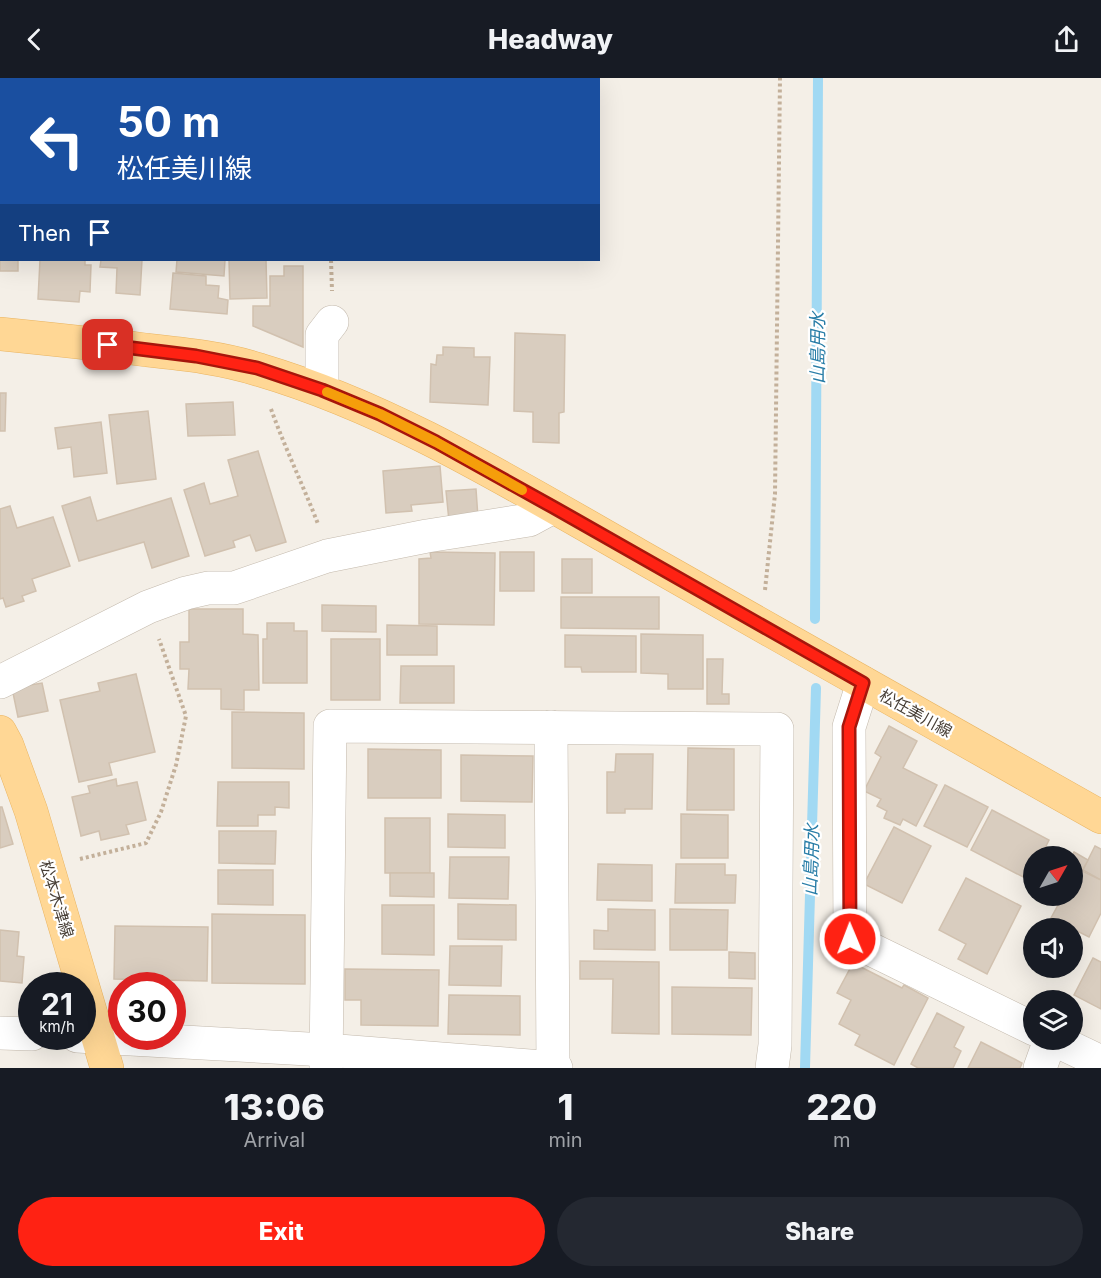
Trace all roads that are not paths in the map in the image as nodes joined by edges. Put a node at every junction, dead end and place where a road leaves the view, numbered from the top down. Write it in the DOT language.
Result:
graph roads {
  1 [pos="332,322"];
  2 [pos="0,334"];
  3 [pos="322,390"];
  4 [pos="553,507"];
  5 [pos="0,682"];
  6 [pos="863,683"];
  7 [pos="551,727"];
  8 [pos="0,732"];
  9 [pos="1101,817"];
  10 [pos="75,972"];
  11 [pos="1023,1024"];
  12 [pos="0,1033"];
  13 [pos="18,1034"];
  14 [pos="96,1047"];
  15 [pos="1046,1050"];
  16 [pos="1076,1050"];
  17 [pos="326,1059"];
  18 [pos="1101,1062"];
  19 [pos="554,1068"];
  20 [pos="772,1068"];
  21 [pos="1040,1068"];
  1 -- 3 [label="street"];
  2 -- 3 [label="main road, 松任美川線"];
  3 -- 4 [label="main road, 松任美川線"];
  4 -- 5 [label="street"];
  4 -- 6 [label="main road, 松任美川線"];
  6 -- 9 [label="main road, 松任美川線"];
  6 -- 11 [label="street"];
  7 -- 17 [label="street"];
  7 -- 19 [label="street"];
  7 -- 20 [label="street"];
  8 -- 10 [label="main road, 松本木津線"];
  12 -- 13 [label="street"];
  14 -- 17 [label="street"];
  15 -- 21 [label="street"];
  16 -- 18 [label="street"];
  17 -- 19 [label="street"];
}
